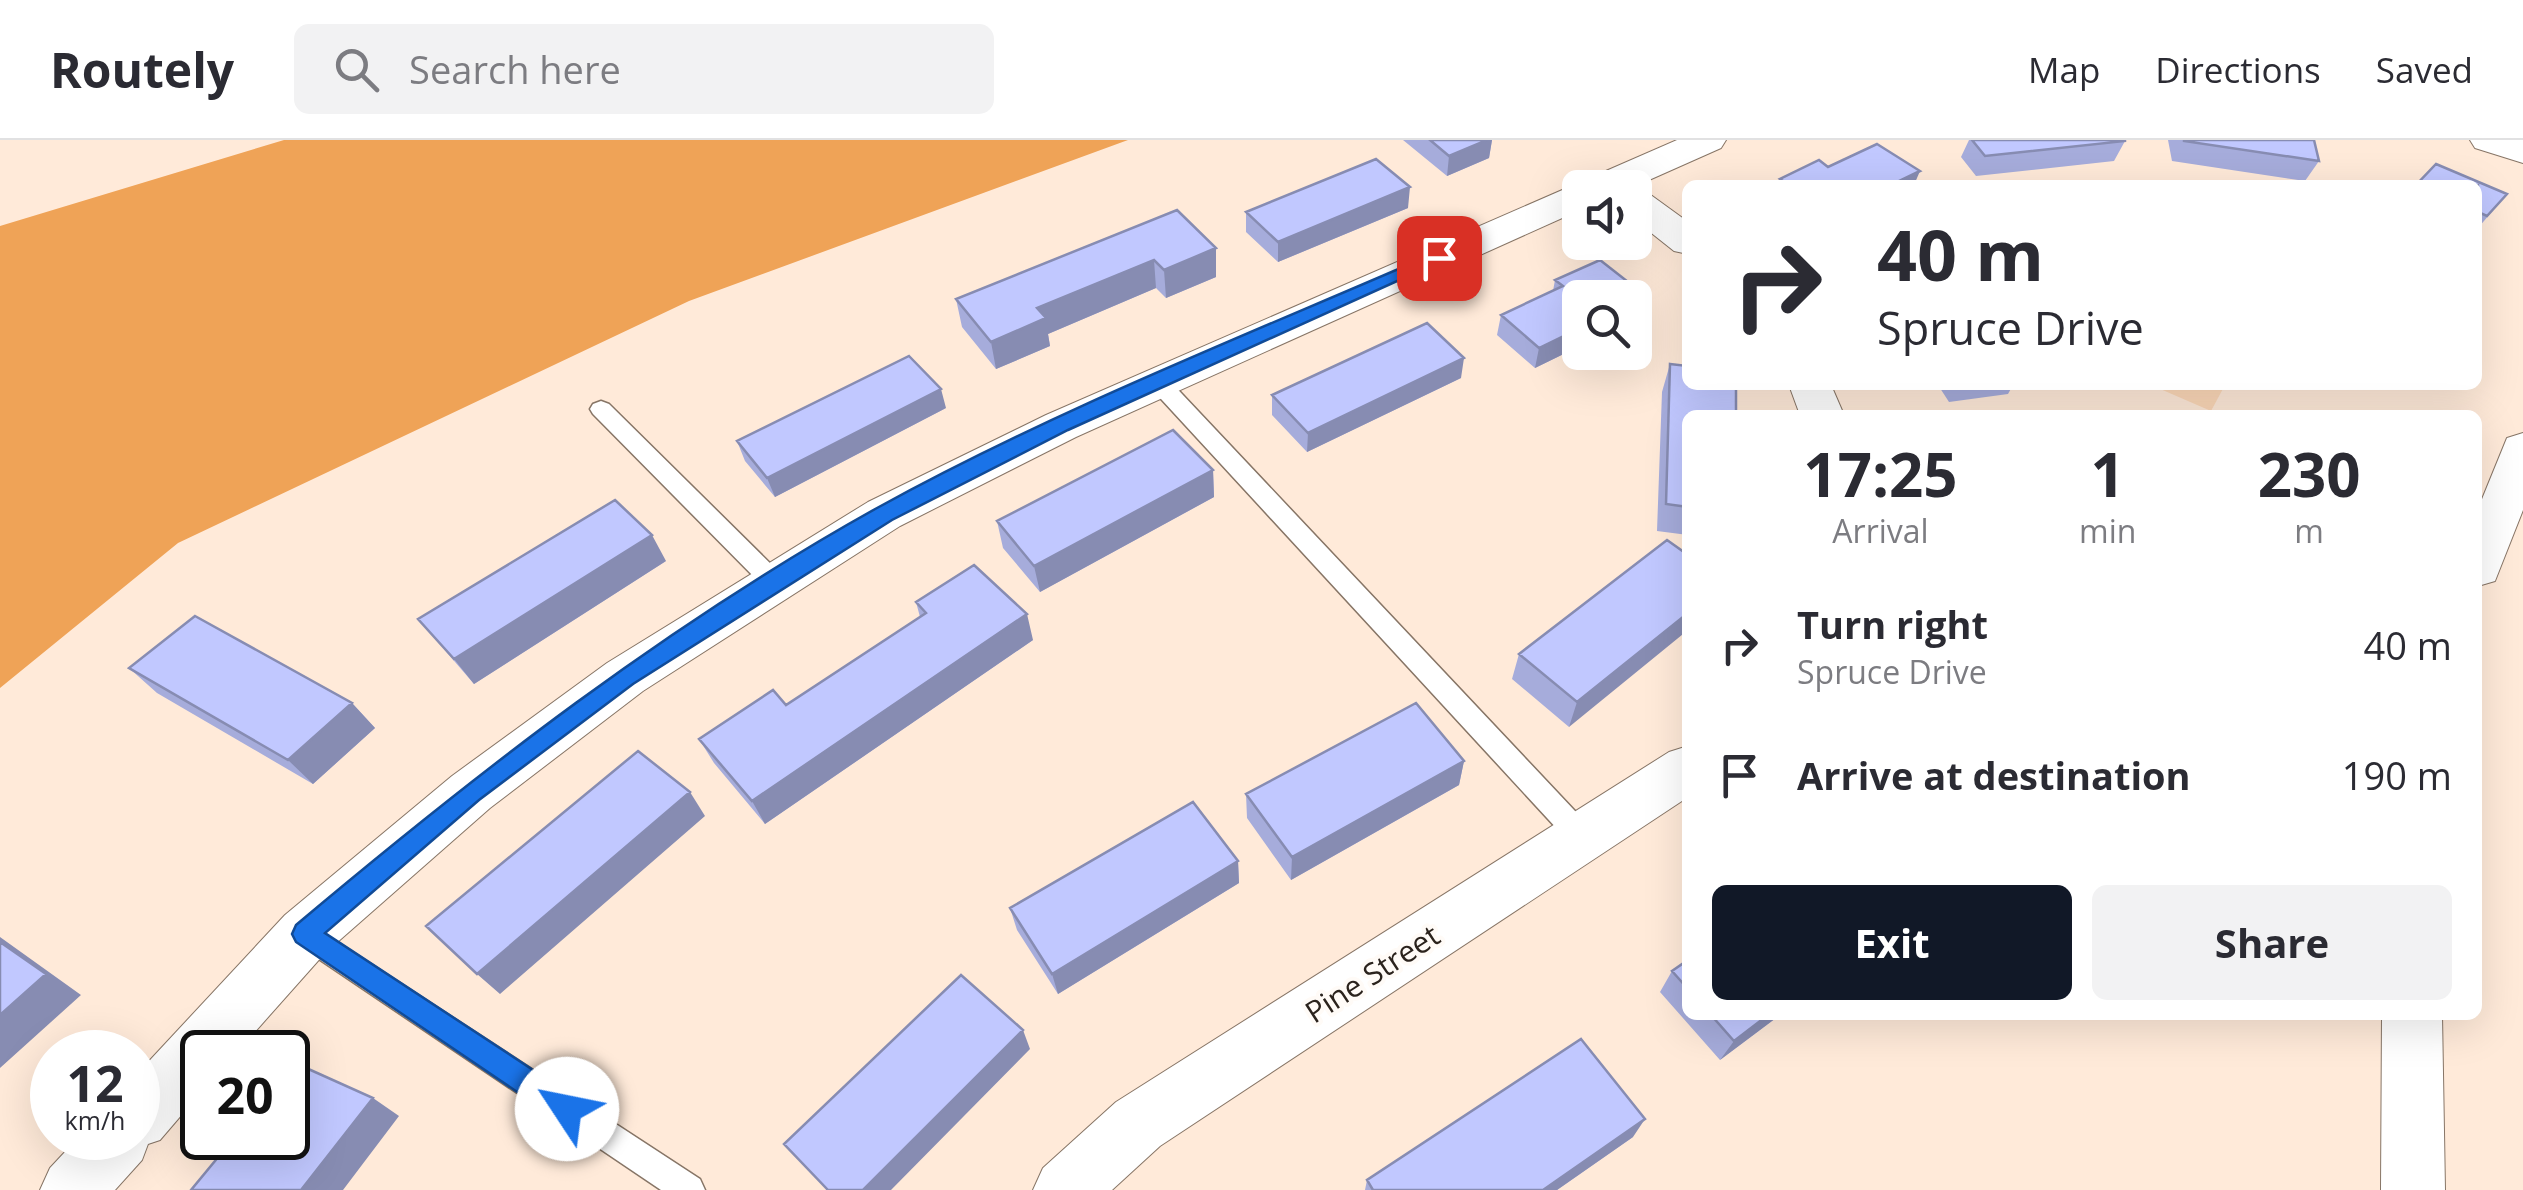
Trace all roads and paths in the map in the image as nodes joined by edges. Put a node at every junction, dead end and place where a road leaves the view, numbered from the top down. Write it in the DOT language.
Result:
graph roads {
  1 [pos="1708,140"];
  2 [pos="2488,140"];
  3 [pos="2523,152"];
  4 [pos="1649,170"];
  5 [pos="1562,211"];
  6 [pos="1652,219"];
  7 [pos="1682,238"];
  8 [pos="1158,382"];
  9 [pos="601,409"];
  10 [pos="2523,450"];
  11 [pos="2482,558"];
  12 [pos="774,583"];
  13 [pos="1682,772"];
  14 [pos="1581,836"];
  15 [pos="305,934"];
  16 [pos="2412,1020"];
  17 [pos="160,1094"];
  18 [pos="100,1160"];
  19 [pos="72,1190"];
  20 [pos="690,1190"];
  21 [pos="1065,1190"];
  22 [pos="2413,1190"];
  1 -- 4 [label="street"];
  2 -- 3 [label="street"];
  5 -- 8 [label="street"];
  6 -- 7 [label="street"];
  8 -- 12 [label="street"];
  8 -- 14 [label="lane"];
  9 -- 12 [label="lane"];
  10 -- 11 [label="street"];
  12 -- 15 [label="street"];
  13 -- 14 [label="street, Pine Street"];
  14 -- 21 [label="street, Pine Street"];
  15 -- 17 [label="street"];
  15 -- 20 [label="lane"];
  16 -- 22 [label="street"];
  18 -- 19 [label="street"];
}
